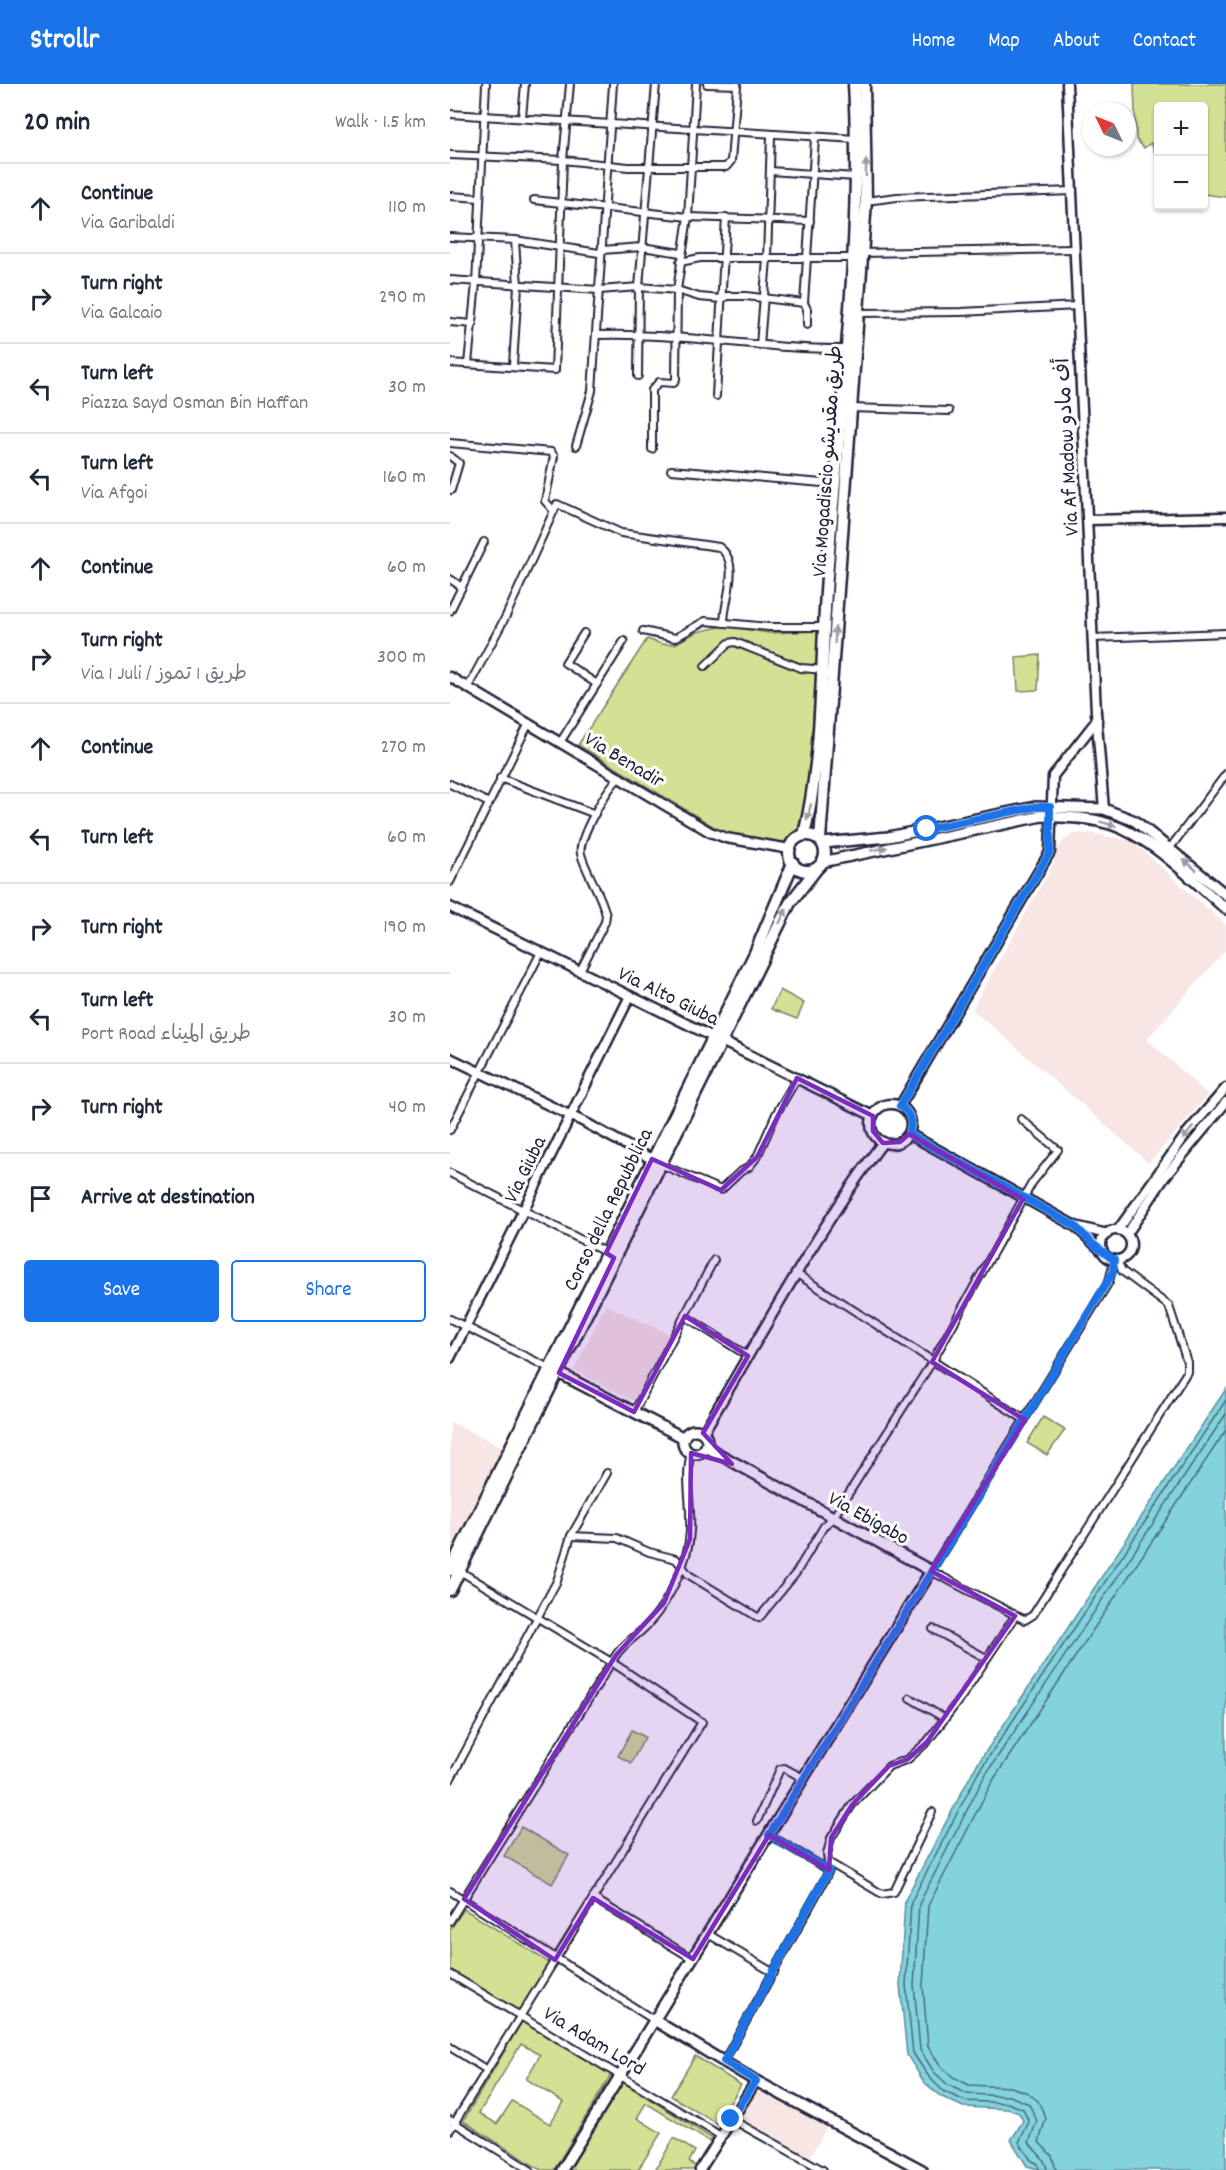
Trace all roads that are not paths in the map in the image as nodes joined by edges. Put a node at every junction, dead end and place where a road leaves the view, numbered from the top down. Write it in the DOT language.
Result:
graph roads {
  1 [pos="486,84"];
  2 [pos="525,84"];
  3 [pos="570,84"];
  4 [pos="613,84"];
  5 [pos="656,84"];
  6 [pos="696,84"];
  7 [pos="707,84"];
  8 [pos="854,84"];
  9 [pos="864,84"];
  10 [pos="1067,84"];
  11 [pos="737,85"];
  12 [pos="450,114"];
  13 [pos="484,117"];
  14 [pos="522,117"];
  15 [pos="567,122"];
  16 [pos="611,124"];
  17 [pos="653,125"];
  18 [pos="693,128"];
  19 [pos="733,132"];
  20 [pos="771,136"];
  21 [pos="815,138"];
  22 [pos="856,140"];
  23 [pos="450,155"];
  24 [pos="483,155"];
  25 [pos="563,160"];
  26 [pos="608,164"];
  27 [pos="650,167"];
  28 [pos="690,167"];
  29 [pos="770,171"];
  30 [pos="814,175"];
  31 [pos="855,177"];
  32 [pos="1073,191"];
  33 [pos="450,196"];
  34 [pos="480,198"];
  35 [pos="534,200"];
  36 [pos="866,201"];
  37 [pos="561,203"];
  38 [pos="605,206"];
  39 [pos="645,210"];
  40 [pos="688,217"];
  41 [pos="726,217"];
  42 [pos="768,218"];
  43 [pos="810,221"];
  44 [pos="450,237"];
  45 [pos="477,239"];
  46 [pos="515,240"];
  47 [pos="559,246"];
  48 [pos="642,247"];
  49 [pos="1074,249"];
  50 [pos="602,250"];
  51 [pos="681,253"];
  52 [pos="857,255"];
  53 [pos="722,258"];
  54 [pos="808,258"];
  55 [pos="767,259"];
  56 [pos="680,262"];
  57 [pos="450,280"];
  58 [pos="476,284"];
  59 [pos="518,286"];
  60 [pos="639,287"];
  61 [pos="557,288"];
  62 [pos="599,290"];
  63 [pos="678,290"];
  64 [pos="721,299"];
  65 [pos="762,300"];
  66 [pos="804,303"];
  67 [pos="1078,306"];
  68 [pos="856,313"];
  69 [pos="450,322"];
  70 [pos="473,324"];
  71 [pos="807,325"];
  72 [pos="639,334"];
  73 [pos="597,335"];
  74 [pos="676,337"];
  75 [pos="718,342"];
  76 [pos="760,345"];
  77 [pos="850,349"];
  78 [pos="450,363"];
  79 [pos="468,364"];
  80 [pos="513,365"];
  81 [pos="638,376"];
  82 [pos="716,396"];
  83 [pos="850,408"];
  84 [pos="949,411"];
  85 [pos="450,443"];
  86 [pos="843,445"];
  87 [pos="576,446"];
  88 [pos="652,449"];
  89 [pos="450,456"];
  90 [pos="671,470"];
  91 [pos="834,484"];
  92 [pos="451,490"];
  93 [pos="838,505"];
  94 [pos="554,511"];
  95 [pos="1226,517"];
  96 [pos="1088,520"];
  97 [pos="484,542"];
  98 [pos="450,579"];
  99 [pos="462,587"];
  100 [pos="450,611"];
  101 [pos="724,623"];
  102 [pos="823,627"];
  103 [pos="643,631"];
  104 [pos="584,633"];
  105 [pos="1226,633"];
  106 [pos="1093,638"];
  107 [pos="624,640"];
  108 [pos="705,666"];
  109 [pos="827,670"];
  110 [pos="450,677"];
  111 [pos="597,684"];
  112 [pos="468,687"];
  113 [pos="1097,720"];
  114 [pos="529,723"];
  115 [pos="561,741"];
  116 [pos="1226,774"];
  117 [pos="620,777"];
  118 [pos="500,778"];
  119 [pos="450,784"];
  120 [pos="489,803"];
  121 [pos="1104,809"];
  122 [pos="1050,812"];
  123 [pos="595,814"];
  124 [pos="804,835"];
  125 [pos="1153,835"];
  126 [pos="821,842"];
  127 [pos="1146,843"];
  128 [pos="1170,848"];
  129 [pos="790,849"];
  130 [pos="793,863"];
  131 [pos="820,865"];
  132 [pos="450,882"];
  133 [pos="1226,895"];
  134 [pos="450,907"];
  135 [pos="1226,909"];
  136 [pos="541,952"];
  137 [pos="580,971"];
  138 [pos="630,996"];
  139 [pos="718,1039"];
  140 [pos="450,1058"];
  141 [pos="479,1073"];
  142 [pos="797,1078"];
  143 [pos="1226,1088"];
  144 [pos="1226,1102"];
  145 [pos="900,1106"];
  146 [pos="570,1115"];
  147 [pos="873,1116"];
  148 [pos="1021,1119"];
  149 [pos="450,1130"];
  150 [pos="909,1134"];
  151 [pos="883,1142"];
  152 [pos="656,1162"];
  153 [pos="450,1173"];
  154 [pos="1023,1199"];
  155 [pos="523,1210"];
  156 [pos="1075,1226"];
  157 [pos="1118,1230"];
  158 [pos="1107,1234"];
  159 [pos="1127,1234"];
  160 [pos="1103,1252"];
  161 [pos="610,1255"];
  162 [pos="714,1260"];
  163 [pos="1115,1260"];
  164 [pos="797,1274"];
  165 [pos="685,1316"];
  166 [pos="450,1319"];
  167 [pos="466,1326"];
  168 [pos="748,1356"];
  169 [pos="450,1358"];
  170 [pos="932,1362"];
  171 [pos="555,1371"];
  172 [pos="634,1412"];
  173 [pos="1025,1420"];
  174 [pos="703,1433"];
  175 [pos="684,1438"];
  176 [pos="706,1447"];
  177 [pos="691,1453"];
  178 [pos="607,1473"];
  179 [pos="833,1518"];
  180 [pos="571,1536"];
  181 [pos="682,1565"];
  182 [pos="453,1568"];
  183 [pos="931,1571"];
  184 [pos="450,1590"];
  185 [pos="1015,1616"];
  186 [pos="537,1619"];
  187 [pos="933,1629"];
  188 [pos="986,1658"];
  189 [pos="613,1663"];
  190 [pos="910,1698"];
  191 [pos="944,1718"];
  192 [pos="803,1778"];
  193 [pos="450,1780"];
  194 [pos="932,1812"];
  195 [pos="757,1821"];
  196 [pos="769,1835"];
  197 [pos="828,1862"];
  198 [pos="829,1870"];
  199 [pos="450,1891"];
  200 [pos="593,1898"];
  201 [pos="464,1899"];
  202 [pos="450,1921"];
  203 [pos="708,1934"];
  204 [pos="693,1959"];
  205 [pos="555,1960"];
  206 [pos="774,1973"];
  207 [pos="450,1974"];
  208 [pos="521,2015"];
  209 [pos="654,2020"];
  210 [pos="450,2047"];
  211 [pos="724,2061"];
  212 [pos="487,2070"];
  213 [pos="620,2074"];
  214 [pos="756,2081"];
  215 [pos="731,2119"];
  216 [pos="452,2121"];
  217 [pos="450,2130"];
  218 [pos="721,2136"];
  219 [pos="530,2170"];
  220 [pos="562,2170"];
  221 [pos="700,2170"];
  222 [pos="823,2170"];
  223 [pos="922,2170"];
  1 -- 13 [label="street"];
  2 -- 14 [label="street"];
  3 -- 15 [label="street"];
  4 -- 16 [label="street"];
  5 -- 17 [label="street"];
  6 -- 18 [label="street"];
  7 -- 11 [label="street"];
  8 -- 22 [label="highway, Via Mogadiscio طريق مقديشو"];
  36 -- 9 [label="highway, Via Mogadiscio طريق مقديشو, one-way"];
  10 -- 32 [label="street, Via Af Madow أف مادو"];
  11 -- 19 [label="street"];
  12 -- 13 [label="street"];
  13 -- 14 [label="street"];
  13 -- 24 [label="street"];
  14 -- 15 [label="street"];
  15 -- 16 [label="street"];
  15 -- 25 [label="street"];
  16 -- 17 [label="street"];
  16 -- 26 [label="street"];
  17 -- 18 [label="street"];
  17 -- 27 [label="street"];
  18 -- 19 [label="street"];
  18 -- 28 [label="street"];
  19 -- 20 [label="street"];
  19 -- 28 [label="street"];
  20 -- 21 [label="street"];
  20 -- 29 [label="street"];
  21 -- 22 [label="street"];
  21 -- 30 [label="street"];
  22 -- 31 [label="highway, Via Mogadiscio طريق مقديشو"];
  23 -- 24 [label="street"];
  24 -- 25 [label="street"];
  24 -- 34 [label="street"];
  25 -- 26 [label="street"];
  25 -- 37 [label="street"];
  26 -- 27 [label="street"];
  26 -- 38 [label="street"];
  27 -- 28 [label="street"];
  27 -- 39 [label="street"];
  28 -- 40 [label="street"];
  29 -- 30 [label="street"];
  29 -- 42 [label="street"];
  30 -- 31 [label="street"];
  30 -- 43 [label="street"];
  31 -- 52 [label="highway, Via Mogadiscio طريق مقديشو"];
  32 -- 36 [label="street"];
  32 -- 49 [label="street, Via Af Madow أف مادو"];
  33 -- 34 [label="street"];
  34 -- 45 [label="street"];
  35 -- 37 [label="street"];
  36 -- 52 [label="highway, Via Mogadiscio طريق مقديشو"];
  37 -- 38 [label="street"];
  37 -- 47 [label="street"];
  38 -- 39 [label="street"];
  38 -- 50 [label="street"];
  39 -- 40 [label="street"];
  39 -- 48 [label="street"];
  40 -- 41 [label="street"];
  40 -- 51 [label="street"];
  41 -- 42 [label="street"];
  41 -- 53 [label="street"];
  42 -- 43 [label="street"];
  42 -- 55 [label="street"];
  43 -- 54 [label="street"];
  44 -- 45 [label="street"];
  45 -- 46 [label="street"];
  45 -- 58 [label="street"];
  46 -- 47 [label="street"];
  46 -- 59 [label="street"];
  47 -- 50 [label="street"];
  47 -- 61 [label="street"];
  48 -- 50 [label="street"];
  48 -- 51 [label="street"];
  48 -- 60 [label="street"];
  49 -- 52 [label="street"];
  49 -- 67 [label="street, Via Af Madow أف مادو"];
  50 -- 62 [label="street"];
  51 -- 56 [label="street"];
  52 -- 54 [label="street"];
  52 -- 68 [label="highway, Via Mogadiscio طريق مقديشو"];
  52 -- 77 [label="highway, Via Mogadiscio طريق مقديشو"];
  53 -- 55 [label="street"];
  53 -- 56 [label="street"];
  53 -- 64 [label="street"];
  54 -- 55 [label="street"];
  54 -- 66 [label="street"];
  55 -- 65 [label="street"];
  56 -- 63 [label="street"];
  57 -- 58 [label="street"];
  58 -- 59 [label="street"];
  58 -- 70 [label="street"];
  59 -- 61 [label="street"];
  59 -- 80 [label="street"];
  60 -- 62 [label="street"];
  60 -- 63 [label="street"];
  60 -- 72 [label="street"];
  61 -- 62 [label="street"];
  61 -- 80 [label="street"];
  62 -- 73 [label="street"];
  63 -- 64 [label="street"];
  63 -- 74 [label="street"];
  64 -- 65 [label="street"];
  64 -- 75 [label="street"];
  65 -- 66 [label="street"];
  65 -- 76 [label="street"];
  66 -- 71 [label="street"];
  67 -- 68 [label="street"];
  67 -- 96 [label="street, Via Af Madow أف مادو"];
  68 -- 77 [label="highway, Via Mogadiscio طريق مقديشو"];
  69 -- 70 [label="street"];
  70 -- 79 [label="street"];
  72 -- 73 [label="street"];
  72 -- 74 [label="street"];
  72 -- 81 [label="street"];
  73 -- 87 [label="street"];
  74 -- 75 [label="street"];
  74 -- 88 [label="street"];
  75 -- 76 [label="street"];
  75 -- 82 [label="street"];
  76 -- 77 [label="street"];
  77 -- 83 [label="highway, Via Mogadiscio طريق مقديشو"];
  77 -- 86 [label="highway, Via Mogadiscio طريق مقديشو"];
  78 -- 79 [label="street"];
  79 -- 80 [label="street"];
  83 -- 84 [label="street"];
  83 -- 86 [label="highway, Via Mogadiscio طريق مقديشو"];
  85 -- 94 [label="street"];
  86 -- 91 [label="highway, Via Mogadiscio طريق مقديشو"];
  86 -- 93 [label="highway, Via Mogadiscio طريق مقديشو"];
  89 -- 92 [label="street"];
  90 -- 91 [label="street"];
  91 -- 93 [label="highway, Via Mogadiscio طريق مقديشو"];
  93 -- 102 [label="highway, Via Mogadiscio طريق مقديشو"];
  109 -- 93 [label="highway, Via Mogadiscio طريق مقديشو, one-way"];
  94 -- 101 [label="street"];
  94 -- 112 [label="street"];
  95 -- 96 [label="street"];
  96 -- 106 [label="street, Via Af Madow أف مادو"];
  97 -- 99 [label="street"];
  98 -- 99 [label="street"];
  99 -- 100 [label="street"];
  101 -- 102 [label="street"];
  101 -- 103 [label="street"];
  102 -- 109 [label="highway, Via Mogadiscio طريق مقديشو"];
  104 -- 111 [label="street"];
  105 -- 106 [label="street"];
  106 -- 113 [label="street, Via Af Madow أف مادو"];
  107 -- 111 [label="street"];
  108 -- 109 [label="street"];
  109 -- 124 [label="highway, Via Mogadiscio طريق مقديشو, one-way"];
  109 -- 126 [label="highway, Via Mogadiscio طريق مقديشو"];
  110 -- 112 [label="street, Via Benadir"];
  111 -- 115 [label="street"];
  112 -- 114 [label="street, Via Benadir"];
  113 -- 121 [label="street, Via Af Madow أف مادو"];
  113 -- 122 [label="street"];
  114 -- 115 [label="street, Via Benadir"];
  114 -- 118 [label="street"];
  115 -- 117 [label="street, Via Benadir"];
  116 -- 128 [label="street"];
  117 -- 123 [label="street"];
  117 -- 129 [label="street, Via Benadir"];
  118 -- 120 [label="street"];
  118 -- 123 [label="street"];
  119 -- 120 [label="street"];
  120 -- 132 [label="street"];
  121 -- 122 [label="main road"];
  121 -- 125 [label="main road"];
  122 -- 126 [label="main road"];
  122 -- 127 [label="main road, one-way"];
  131 -- 122 [label="main road, one-way"];
  122 -- 145 [label="street"];
  123 -- 137 [label="street"];
  124 -- 126 [label="highway"];
  124 -- 129 [label="highway"];
  125 -- 127 [label="main road"];
  125 -- 128 [label="main road"];
  126 -- 131 [label="highway"];
  127 -- 135 [label="main road"];
  133 -- 128 [label="main road, one-way"];
  129 -- 130 [label="highway"];
  130 -- 131 [label="highway"];
  130 -- 139 [label="highway"];
  139 -- 131 [label="highway, one-way"];
  134 -- 136 [label="street, Via Alto Giuba"];
  136 -- 137 [label="street, Via Alto Giuba"];
  136 -- 141 [label="street"];
  137 -- 138 [label="street, Via Alto Giuba"];
  138 -- 139 [label="street, Via Alto Giuba"];
  138 -- 146 [label="street, Via Giuba"];
  139 -- 142 [label="street, Via Alto Giuba"];
  139 -- 152 [label="highway"];
  140 -- 141 [label="street"];
  141 -- 146 [label="street"];
  141 -- 149 [label="street"];
  142 -- 147 [label="street, Via Alto Giuba"];
  142 -- 152 [label="street"];
  143 -- 157 [label="street, one-way"];
  144 -- 159 [label="street"];
  145 -- 147 [label="street"];
  145 -- 150 [label="street"];
  146 -- 152 [label="street"];
  146 -- 155 [label="street, Via Giuba"];
  147 -- 151 [label="street"];
  148 -- 154 [label="street"];
  150 -- 151 [label="street"];
  150 -- 154 [label="street"];
  151 -- 164 [label="street"];
  152 -- 161 [label="highway"];
  153 -- 155 [label="street"];
  154 -- 156 [label="street"];
  154 -- 170 [label="street"];
  155 -- 161 [label="street"];
  155 -- 167 [label="street, Via Giuba"];
  156 -- 158 [label="street"];
  156 -- 160 [label="street"];
  157 -- 158 [label="street"];
  157 -- 159 [label="street"];
  158 -- 160 [label="street"];
  159 -- 163 [label="street"];
  160 -- 163 [label="street"];
  161 -- 171 [label="highway"];
  162 -- 165 [label="street"];
  163 -- 173 [label="street"];
  163 -- 185 [label="street"];
  164 -- 168 [label="street"];
  164 -- 170 [label="street"];
  165 -- 168 [label="street"];
  165 -- 172 [label="street"];
  166 -- 167 [label="street"];
  167 -- 169 [label="street, Via Giuba"];
  167 -- 171 [label="street"];
  168 -- 174 [label="street"];
  170 -- 173 [label="street"];
  170 -- 179 [label="street"];
  171 -- 172 [label="main road"];
  171 -- 182 [label="highway"];
  172 -- 175 [label="main road"];
  173 -- 183 [label="street"];
  174 -- 175 [label="main road"];
  174 -- 176 [label="main road"];
  175 -- 177 [label="main road"];
  176 -- 177 [label="main road"];
  176 -- 179 [label="main road, Via Ebigabo"];
  177 -- 181 [label="street"];
  178 -- 180 [label="street"];
  179 -- 181 [label="street"];
  179 -- 183 [label="main road, Via Ebigabo"];
  180 -- 181 [label="street"];
  180 -- 186 [label="street"];
  181 -- 189 [label="street"];
  182 -- 184 [label="highway"];
  182 -- 186 [label="street"];
  183 -- 185 [label="street, Via Ebigabo"];
  183 -- 192 [label="main road"];
  185 -- 188 [label="street"];
  186 -- 189 [label="street"];
  186 -- 193 [label="street"];
  187 -- 188 [label="street"];
  188 -- 191 [label="street"];
  189 -- 200 [label="street"];
  189 -- 201 [label="street"];
  190 -- 191 [label="street"];
  191 -- 197 [label="street"];
  192 -- 195 [label="street"];
  192 -- 196 [label="main road"];
  194 -- 197 [label="street"];
  196 -- 198 [label="street"];
  196 -- 203 [label="main road"];
  197 -- 198 [label="street"];
  198 -- 206 [label="street"];
  199 -- 201 [label="street"];
  200 -- 204 [label="street"];
  200 -- 205 [label="street"];
  201 -- 202 [label="street"];
  201 -- 205 [label="street"];
  203 -- 204 [label="main road"];
  203 -- 206 [label="street"];
  204 -- 209 [label="main road"];
  205 -- 208 [label="street"];
  205 -- 209 [label="street"];
  206 -- 211 [label="street"];
  207 -- 208 [label="street, Via Adam Lord"];
  208 -- 212 [label="street"];
  208 -- 213 [label="street, Via Adam Lord"];
  209 -- 211 [label="main road"];
  209 -- 213 [label="main road"];
  210 -- 212 [label="street"];
  211 -- 214 [label="main road"];
  212 -- 216 [label="street"];
  213 -- 218 [label="street, Via Adam Lord"];
  213 -- 220 [label="main road"];
  214 -- 215 [label="street"];
  214 -- 223 [label="main road"];
  215 -- 218 [label="street"];
  215 -- 222 [label="street"];
  216 -- 217 [label="street"];
  216 -- 219 [label="street"];
  218 -- 221 [label="street"];
}
